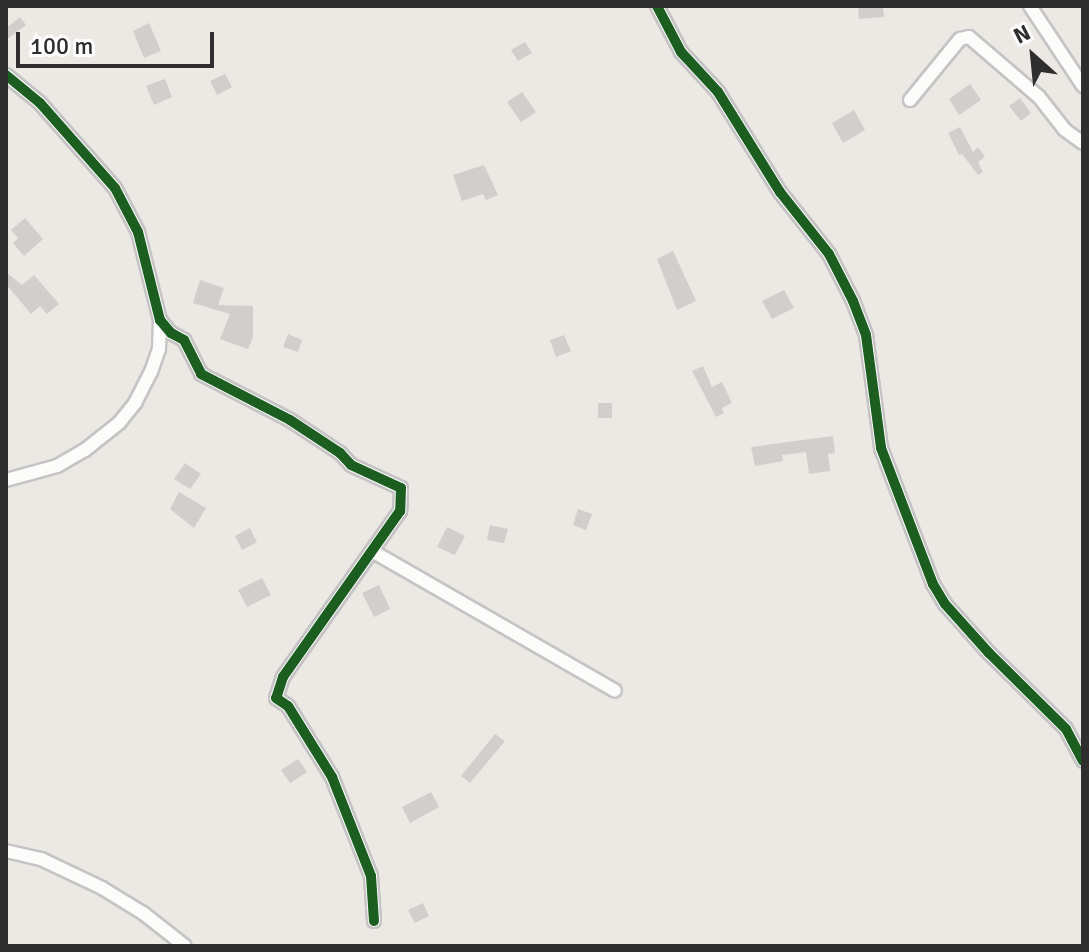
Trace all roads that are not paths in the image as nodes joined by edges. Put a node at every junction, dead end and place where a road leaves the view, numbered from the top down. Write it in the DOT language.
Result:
graph roads {
  1 [pos="657,6"];
  2 [pos="1030,6"];
  3 [pos="6,75"];
  4 [pos="1083,86"];
  5 [pos="910,100"];
  6 [pos="1083,143"];
  7 [pos="160,320"];
  8 [pos="6,480"];
  9 [pos="372,551"];
  10 [pos="615,691"];
  11 [pos="1083,761"];
  12 [pos="6,851"];
  13 [pos="374,921"];
  14 [pos="185,946"];
  1 -- 11 [label="street"];
  2 -- 4 [label="street"];
  3 -- 7 [label="street"];
  5 -- 6 [label="street"];
  7 -- 8 [label="street"];
  7 -- 9 [label="street"];
  9 -- 10 [label="street"];
  9 -- 13 [label="street"];
  12 -- 14 [label="street"];
}
